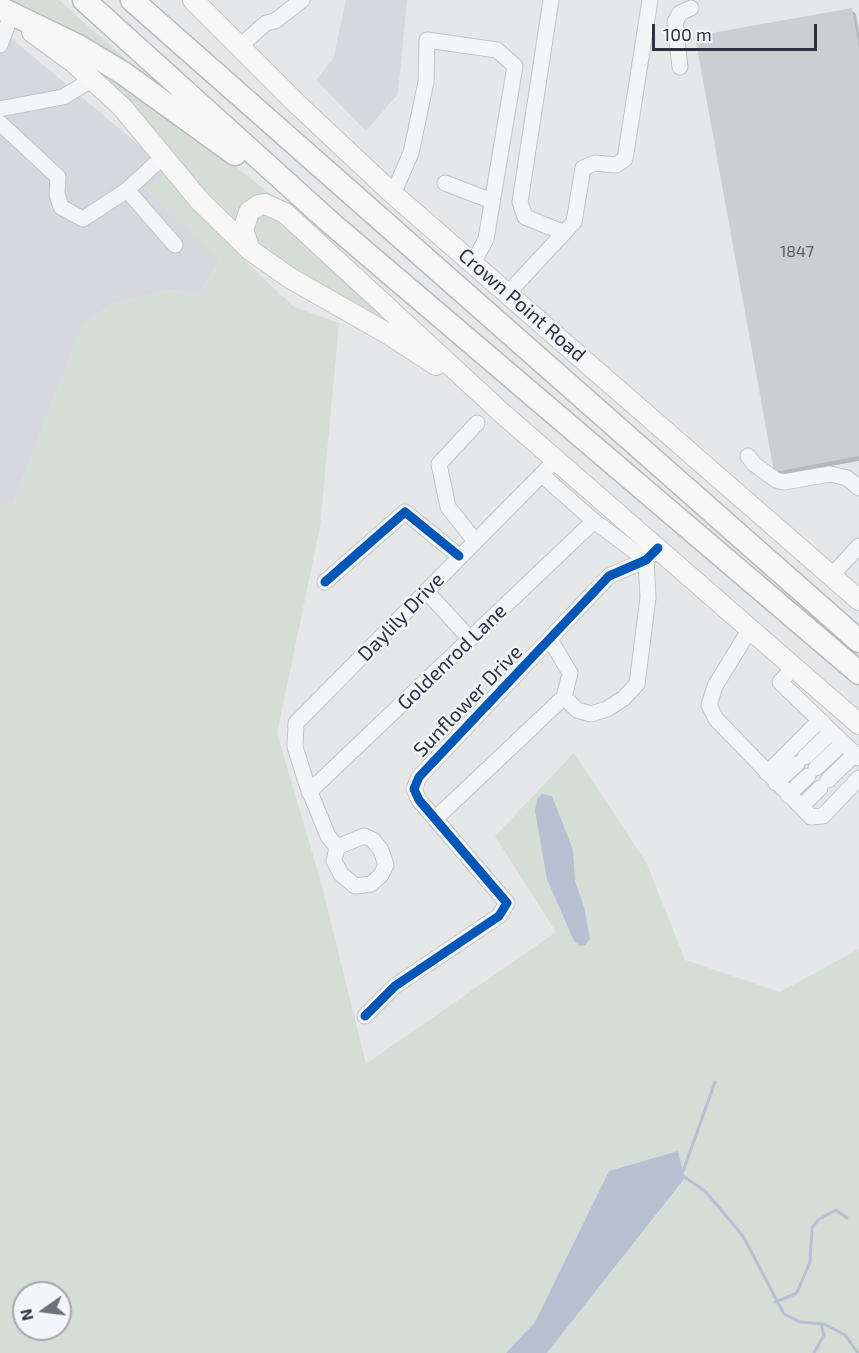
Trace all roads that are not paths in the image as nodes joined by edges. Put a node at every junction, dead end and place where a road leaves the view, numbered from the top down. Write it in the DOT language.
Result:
graph roads {
  1 [pos="84,0"];
  2 [pos="132,0"];
  3 [pos="193,0"];
  4 [pos="302,0"];
  5 [pos="551,0"];
  6 [pos="650,0"];
  7 [pos="691,8"];
  8 [pos="3,12"];
  9 [pos="0,45"];
  10 [pos="239,47"];
  11 [pos="680,67"];
  12 [pos="93,79"];
  13 [pos="0,110"];
  14 [pos="0,123"];
  15 [pos="164,156"];
  16 [pos="446,183"];
  17 [pos="127,190"];
  18 [pos="393,194"];
  19 [pos="492,201"];
  20 [pos="562,232"];
  21 [pos="175,245"];
  22 [pos="250,250"];
  23 [pos="368,254"];
  24 [pos="473,263"];
  25 [pos="508,293"];
  26 [pos="483,396"];
  27 [pos="477,423"];
  28 [pos="748,456"];
  29 [pos="556,460"];
  30 [pos="542,475"];
  31 [pos="859,488"];
  32 [pos="594,520"];
  33 [pos="475,541"];
  34 [pos="859,546"];
  35 [pos="652,554"];
  36 [pos="459,556"];
  37 [pos="831,576"];
  38 [pos="325,582"];
  39 [pos="427,592"];
  40 [pos="859,600"];
  41 [pos="822,608"];
  42 [pos="750,629"];
  43 [pos="859,629"];
  44 [pos="470,639"];
  45 [pos="551,641"];
  46 [pos="859,642"];
  47 [pos="794,667"];
  48 [pos="859,673"];
  49 [pos="564,697"];
  50 [pos="820,720"];
  51 [pos="859,724"];
  52 [pos="831,732"];
  53 [pos="843,743"];
  54 [pos="857,756"];
  55 [pos="772,778"];
  56 [pos="859,778"];
  57 [pos="309,792"];
  58 [pos="788,795"];
  59 [pos="801,807"];
  60 [pos="435,819"];
  61 [pos="337,847"];
  62 [pos="365,1017"];
  1 -- 23 [label="highway"];
  2 -- 41 [label="highway"];
  3 -- 10 [label="main road, Crown Point Road"];
  4 -- 10 [label="street"];
  5 -- 20 [label="street"];
  6 -- 20 [label="street"];
  7 -- 11 [label="street"];
  8 -- 9 [label="street"];
  8 -- 12 [label="main road"];
  8 -- 23 [label="highway"];
  10 -- 18 [label="main road, Crown Point Road"];
  12 -- 13 [label="street"];
  12 -- 15 [label="main road"];
  14 -- 17 [label="street"];
  15 -- 17 [label="street"];
  15 -- 22 [label="main road"];
  16 -- 19 [label="street"];
  17 -- 21 [label="street"];
  18 -- 19 [label="street"];
  18 -- 24 [label="main road, Crown Point Road"];
  19 -- 24 [label="street"];
  20 -- 25 [label="street"];
  22 -- 26 [label="main road"];
  22 -- 26 [label="main road"];
  23 -- 48 [label="highway"];
  24 -- 25 [label="main road, Crown Point Road"];
  25 -- 37 [label="main road, Crown Point Road"];
  26 -- 29 [label="main road"];
  27 -- 33 [label="street"];
  28 -- 31 [label="street"];
  29 -- 30 [label="street, Daylily Drive"];
  29 -- 35 [label="main road"];
  30 -- 32 [label="street"];
  30 -- 33 [label="street, Daylily Drive"];
  32 -- 35 [label="street"];
  32 -- 44 [label="street, Goldenrod Lane"];
  33 -- 36 [label="street, Daylily Drive"];
  34 -- 37 [label="street"];
  35 -- 42 [label="main road"];
  35 -- 45 [label="street, Sunflower Drive"];
  35 -- 49 [label="street"];
  36 -- 38 [label="street"];
  36 -- 39 [label="street, Daylily Drive"];
  37 -- 40 [label="main road, Crown Point Road"];
  39 -- 44 [label="street"];
  39 -- 57 [label="street, Daylily Drive"];
  41 -- 43 [label="highway"];
  41 -- 46 [label="highway"];
  42 -- 47 [label="main road"];
  42 -- 55 [label="street"];
  44 -- 57 [label="street, Goldenrod Lane"];
  45 -- 49 [label="street, Sunflower Drive"];
  45 -- 60 [label="street, Sunflower Drive"];
  47 -- 50 [label="street"];
  47 -- 51 [label="main road"];
  49 -- 60 [label="street"];
  50 -- 52 [label="street"];
  50 -- 55 [label="street"];
  52 -- 53 [label="street"];
  52 -- 55 [label="street"];
  53 -- 54 [label="street"];
  53 -- 58 [label="street"];
  54 -- 59 [label="street"];
  55 -- 58 [label="street"];
  56 -- 59 [label="street"];
  57 -- 61 [label="street, Daylily Drive"];
  58 -- 59 [label="street"];
  60 -- 62 [label="street, Sunflower Drive"];
}
